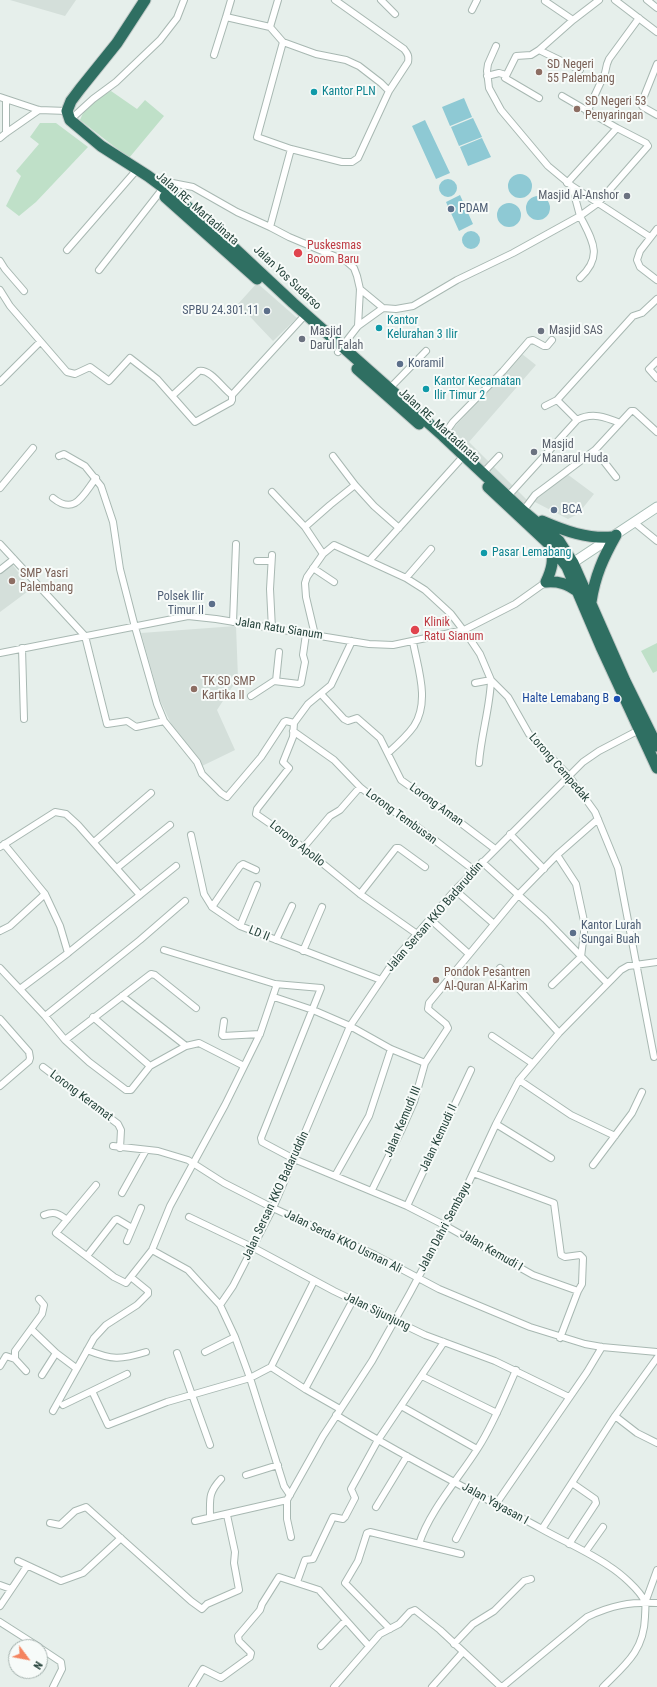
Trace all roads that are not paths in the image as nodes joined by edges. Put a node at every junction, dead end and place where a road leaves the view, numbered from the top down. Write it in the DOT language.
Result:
graph roads {
  1 [pos="145,0"];
  2 [pos="184,0"];
  3 [pos="231,0"];
  4 [pos="278,0"];
  5 [pos="335,0"];
  6 [pos="381,0"];
  7 [pos="477,0"];
  8 [pos="599,0"];
  9 [pos="615,0"];
  10 [pos="647,0"];
  11 [pos="545,1"];
  12 [pos="657,8"];
  13 [pos="472,10"];
  14 [pos="395,14"];
  15 [pos="226,17"];
  16 [pos="639,18"];
  17 [pos="573,20"];
  18 [pos="270,27"];
  19 [pos="657,32"];
  20 [pos="283,42"];
  21 [pos="496,46"];
  22 [pos="539,50"];
  23 [pos="214,55"];
  24 [pos="657,64"];
  25 [pos="580,70"];
  26 [pos="506,75"];
  27 [pos="487,76"];
  28 [pos="389,91"];
  29 [pos="562,96"];
  30 [pos="3,98"];
  31 [pos="539,98"];
  32 [pos="39,110"];
  33 [pos="587,112"];
  34 [pos="65,114"];
  35 [pos="657,115"];
  36 [pos="617,128"];
  37 [pos="6,133"];
  38 [pos="0,138"];
  39 [pos="291,149"];
  40 [pos="125,161"];
  41 [pos="134,173"];
  42 [pos="154,179"];
  43 [pos="570,185"];
  44 [pos="160,192"];
  45 [pos="598,203"];
  46 [pos="580,216"];
  47 [pos="270,227"];
  48 [pos="657,229"];
  49 [pos="650,237"];
  50 [pos="67,250"];
  51 [pos="0,261"];
  52 [pos="5,269"];
  53 [pos="99,270"];
  54 [pos="0,274"];
  55 [pos="580,278"];
  56 [pos="657,280"];
  57 [pos="360,289"];
  58 [pos="0,290"];
  59 [pos="24,291"];
  60 [pos="657,299"];
  61 [pos="383,308"];
  62 [pos="304,316"];
  63 [pos="358,326"];
  64 [pos="552,340"];
  65 [pos="40,342"];
  66 [pos="340,348"];
  67 [pos="426,351"];
  68 [pos="657,360"];
  69 [pos="657,378"];
  70 [pos="0,382"];
  71 [pos="390,388"];
  72 [pos="232,395"];
  73 [pos="172,396"];
  74 [pos="555,404"];
  75 [pos="545,406"];
  76 [pos="577,420"];
  77 [pos="620,423"];
  78 [pos="657,432"];
  79 [pos="443,436"];
  80 [pos="33,448"];
  81 [pos="595,450"];
  82 [pos="59,456"];
  83 [pos="333,456"];
  84 [pos="499,456"];
  85 [pos="459,460"];
  86 [pos="483,473"];
  87 [pos="616,477"];
  88 [pos="96,478"];
  89 [pos="355,486"];
  90 [pos="0,488"];
  91 [pos="272,492"];
  92 [pos="508,496"];
  93 [pos="53,498"];
  94 [pos="657,507"];
  95 [pos="527,514"];
  96 [pos="635,523"];
  97 [pos="305,527"];
  98 [pos="399,528"];
  99 [pos="614,536"];
  100 [pos="657,541"];
  101 [pos="0,544"];
  102 [pos="236,544"];
  103 [pos="551,546"];
  104 [pos="431,549"];
  105 [pos="324,554"];
  106 [pos="14,559"];
  107 [pos="257,561"];
  108 [pos="369,562"];
  109 [pos="570,565"];
  110 [pos="313,568"];
  111 [pos="0,570"];
  112 [pos="406,578"];
  113 [pos="334,582"];
  114 [pos="546,582"];
  115 [pos="577,591"];
  116 [pos="591,602"];
  117 [pos="233,622"];
  118 [pos="135,627"];
  119 [pos="272,629"];
  120 [pos="464,630"];
  121 [pos="306,634"];
  122 [pos="315,635"];
  123 [pos="85,636"];
  124 [pos="352,641"];
  125 [pos="413,642"];
  126 [pos="22,648"];
  127 [pos="0,652"];
  128 [pos="279,652"];
  129 [pos="491,680"];
  130 [pos="276,681"];
  131 [pos="475,683"];
  132 [pos="321,694"];
  133 [pos="251,696"];
  134 [pos="24,719"];
  135 [pos="164,721"];
  136 [pos="294,723"];
  137 [pos="644,727"];
  138 [pos="293,731"];
  139 [pos="656,740"];
  140 [pos="388,753"];
  141 [pos="479,763"];
  142 [pos="657,768"];
  143 [pos="569,776"];
  144 [pos="360,787"];
  145 [pos="151,793"];
  146 [pos="598,819"];
  147 [pos="170,825"];
  148 [pos="510,834"];
  149 [pos="191,835"];
  150 [pos="94,842"];
  151 [pos="2,846"];
  152 [pos="303,848"];
  153 [pos="495,849"];
  154 [pos="557,856"];
  155 [pos="482,862"];
  156 [pos="176,866"];
  157 [pos="425,867"];
  158 [pos="117,868"];
  159 [pos="544,869"];
  160 [pos="256,870"];
  161 [pos="474,870"];
  162 [pos="257,885"];
  163 [pos="455,890"];
  164 [pos="46,894"];
  165 [pos="360,894"];
  166 [pos="519,894"];
  167 [pos="140,895"];
  168 [pos="185,901"];
  169 [pos="292,906"];
  170 [pos="212,907"];
  171 [pos="322,907"];
  172 [pos="430,919"];
  173 [pos="494,924"];
  174 [pos="240,926"];
  175 [pos="0,931"];
  176 [pos="417,934"];
  177 [pos="276,940"];
  178 [pos="164,950"];
  179 [pos="303,951"];
  180 [pos="68,953"];
  181 [pos="469,954"];
  182 [pos="581,957"];
  183 [pos="657,962"];
  184 [pos="636,965"];
  185 [pos="0,968"];
  186 [pos="500,968"];
  187 [pos="381,980"];
  188 [pos="607,983"];
  189 [pos="275,984"];
  190 [pos="552,985"];
  191 [pos="20,989"];
  192 [pos="122,996"];
  193 [pos="274,997"];
  194 [pos="196,1008"];
  195 [pos="313,1010"];
  196 [pos="46,1016"];
  197 [pos="93,1017"];
  198 [pos="0,1019"];
  199 [pos="224,1021"];
  200 [pos="350,1026"];
  201 [pos="559,1033"];
  202 [pos="260,1034"];
  203 [pos="492,1036"];
  204 [pos="65,1040"];
  205 [pos="186,1046"];
  206 [pos="391,1049"];
  207 [pos="654,1057"];
  208 [pos="425,1063"];
  209 [pos="532,1063"];
  210 [pos="150,1066"];
  211 [pos="244,1066"];
  212 [pos="43,1067"];
  213 [pos="470,1070"];
  214 [pos="520,1080"];
  215 [pos="0,1086"];
  216 [pos="642,1092"];
  217 [pos="496,1124"];
  218 [pos="615,1136"];
  219 [pos="146,1150"];
  220 [pos="551,1158"];
  221 [pos="294,1159"];
  222 [pos="194,1164"];
  223 [pos="593,1165"];
  224 [pos="473,1172"];
  225 [pos="335,1176"];
  226 [pos="96,1185"];
  227 [pos="372,1190"];
  228 [pos="122,1193"];
  229 [pos="407,1206"];
  230 [pos="141,1208"];
  231 [pos="273,1208"];
  232 [pos="44,1215"];
  233 [pos="189,1217"];
  234 [pos="67,1220"];
  235 [pos="446,1226"];
  236 [pos="132,1228"];
  237 [pos="127,1241"];
  238 [pos="254,1248"];
  239 [pos="152,1250"];
  240 [pos="88,1256"];
  241 [pos="132,1278"];
  242 [pos="418,1279"];
  243 [pos="314,1281"];
  244 [pos="578,1291"];
  245 [pos="39,1299"];
  246 [pos="353,1300"];
  247 [pos="220,1304"];
  248 [pos="394,1320"];
  249 [pos="32,1330"];
  250 [pos="235,1337"];
  251 [pos="560,1338"];
  252 [pos="444,1342"];
  253 [pos="602,1348"];
  254 [pos="87,1350"];
  255 [pos="146,1352"];
  256 [pos="205,1352"];
  257 [pos="657,1352"];
  258 [pos="56,1353"];
  259 [pos="176,1353"];
  260 [pos="657,1358"];
  261 [pos="15,1359"];
  262 [pos="0,1366"];
  263 [pos="271,1367"];
  264 [pos="76,1368"];
  265 [pos="516,1370"];
  266 [pos="26,1371"];
  267 [pos="127,1374"];
  268 [pos="42,1375"];
  269 [pos="422,1376"];
  270 [pos="250,1378"];
  271 [pos="305,1389"];
  272 [pos="92,1392"];
  273 [pos="192,1394"];
  274 [pos="569,1397"];
  275 [pos="64,1405"];
  276 [pos="401,1406"];
  277 [pos="340,1410"];
  278 [pos="53,1411"];
  279 [pos="497,1413"];
  280 [pos="336,1416"];
  281 [pos="615,1416"];
  282 [pos="378,1440"];
  283 [pos="657,1443"];
  284 [pos="210,1445"];
  285 [pos="478,1449"];
  286 [pos="407,1456"];
  287 [pos="278,1465"];
  288 [pos="246,1476"];
  289 [pos="221,1479"];
  290 [pos="455,1482"];
  291 [pos="572,1483"];
  292 [pos="479,1495"];
  293 [pos="288,1497"];
  294 [pos="496,1504"];
  295 [pos="376,1507"];
  296 [pos="228,1515"];
  297 [pos="210,1517"];
  298 [pos="195,1521"];
  299 [pos="50,1523"];
  300 [pos="603,1527"];
  301 [pos="542,1530"];
  302 [pos="291,1537"];
  303 [pos="121,1538"];
  304 [pos="456,1539"];
  305 [pos="419,1544"];
  306 [pos="569,1544"];
  307 [pos="586,1552"];
  308 [pos="461,1554"];
  309 [pos="18,1561"];
  310 [pos="28,1566"];
  311 [pos="657,1570"];
  312 [pos="531,1579"];
  313 [pos="297,1582"];
  314 [pos="0,1585"];
  315 [pos="11,1589"];
  316 [pos="645,1603"];
  317 [pos="657,1603"];
  318 [pos="0,1606"];
  319 [pos="345,1621"];
  320 [pos="0,1622"];
  321 [pos="390,1629"];
  322 [pos="27,1639"];
  323 [pos="454,1644"];
  324 [pos="321,1646"];
  325 [pos="368,1646"];
  326 [pos="463,1652"];
  327 [pos="48,1653"];
  328 [pos="53,1687"];
  329 [pos="192,1687"];
  330 [pos="334,1687"];
  331 [pos="432,1687"];
  332 [pos="501,1687"];
  333 [pos="603,1687"];
  1 -- 34 [label="highway"];
  2 -- 34 [label="street"];
  3 -- 15 [label="street"];
  4 -- 18 [label="street"];
  5 -- 28 [label="street"];
  6 -- 14 [label="street"];
  7 -- 13 [label="street"];
  8 -- 17 [label="street"];
  9 -- 16 [label="street"];
  10 -- 12 [label="street"];
  11 -- 17 [label="street"];
  15 -- 18 [label="street"];
  15 -- 23 [label="street"];
  16 -- 19 [label="street"];
  16 -- 33 [label="street"];
  17 -- 22 [label="street"];
  18 -- 20 [label="street"];
  20 -- 28 [label="street"];
  20 -- 39 [label="street"];
  21 -- 27 [label="street"];
  22 -- 25 [label="street"];
  22 -- 26 [label="street"];
  24 -- 35 [label="street"];
  26 -- 27 [label="street"];
  26 -- 31 [label="street"];
  27 -- 43 [label="street"];
  28 -- 39 [label="street"];
  29 -- 33 [label="street"];
  30 -- 32 [label="street"];
  30 -- 37 [label="street"];
  32 -- 34 [label="street"];
  32 -- 37 [label="street"];
  33 -- 36 [label="street"];
  34 -- 40 [label="highway, Jalan Yos Sudarso"];
  36 -- 43 [label="street"];
  36 -- 45 [label="street"];
  37 -- 38 [label="street"];
  39 -- 47 [label="street"];
  40 -- 41 [label="highway, Jalan RE. Martadinata"];
  40 -- 42 [label="highway, Jalan Yos Sudarso"];
  41 -- 44 [label="highway, Jalan RE. Martadinata"];
  41 -- 50 [label="street"];
  42 -- 47 [label="street"];
  42 -- 62 [label="highway, Jalan Yos Sudarso"];
  43 -- 45 [label="street"];
  43 -- 46 [label="street"];
  44 -- 53 [label="street"];
  44 -- 62 [label="highway, Jalan RE. Martadinata"];
  45 -- 46 [label="street"];
  45 -- 49 [label="street"];
  46 -- 55 [label="street"];
  46 -- 61 [label="street"];
  47 -- 57 [label="street"];
  48 -- 49 [label="street"];
  49 -- 56 [label="street"];
  51 -- 52 [label="street"];
  52 -- 54 [label="street"];
  52 -- 59 [label="street"];
  57 -- 61 [label="street"];
  57 -- 63 [label="street"];
  58 -- 65 [label="street"];
  60 -- 74 [label="street"];
  61 -- 63 [label="street"];
  62 -- 66 [label="highway, Jalan RE. Martadinata"];
  62 -- 72 [label="street"];
  63 -- 66 [label="street"];
  64 -- 79 [label="street"];
  65 -- 70 [label="street"];
  65 -- 73 [label="street"];
  66 -- 71 [label="highway"];
  66 -- 85 [label="highway, Jalan RE. Martadinata"];
  67 -- 71 [label="street"];
  68 -- 69 [label="street"];
  71 -- 79 [label="highway"];
  72 -- 73 [label="street"];
  72 -- 73 [label="street"];
  74 -- 75 [label="street"];
  74 -- 76 [label="street"];
  76 -- 77 [label="street"];
  76 -- 92 [label="street"];
  77 -- 78 [label="street"];
  77 -- 81 [label="street"];
  79 -- 86 [label="highway"];
  80 -- 90 [label="street"];
  81 -- 87 [label="street"];
  81 -- 95 [label="street"];
  82 -- 88 [label="street"];
  83 -- 89 [label="street"];
  84 -- 86 [label="street"];
  85 -- 98 [label="street"];
  85 -- 103 [label="highway, Jalan RE. Martadinata"];
  86 -- 92 [label="highway"];
  88 -- 93 [label="street"];
  88 -- 118 [label="street"];
  89 -- 97 [label="street"];
  89 -- 98 [label="street"];
  91 -- 97 [label="street"];
  92 -- 95 [label="highway"];
  94 -- 96 [label="street"];
  95 -- 99 [label="highway"];
  95 -- 109 [label="highway"];
  96 -- 99 [label="street"];
  96 -- 100 [label="street"];
  97 -- 105 [label="street"];
  98 -- 108 [label="street"];
  99 -- 109 [label="street"];
  99 -- 116 [label="highway"];
  101 -- 106 [label="street"];
  102 -- 117 [label="street"];
  103 -- 109 [label="highway, Jalan RE. Martadinata"];
  103 -- 114 [label="highway"];
  104 -- 112 [label="street"];
  105 -- 108 [label="street, Lorong Cempedak"];
  105 -- 110 [label="street"];
  106 -- 111 [label="street"];
  106 -- 123 [label="street"];
  107 -- 119 [label="street"];
  108 -- 112 [label="street, Lorong Cempedak"];
  109 -- 115 [label="highway, Jalan RE. Martadinata"];
  109 -- 116 [label="highway"];
  110 -- 113 [label="street"];
  110 -- 122 [label="street"];
  112 -- 120 [label="street, Lorong Cempedak"];
  114 -- 115 [label="highway"];
  114 -- 120 [label="street, Jalan Ratu Sianum"];
  115 -- 137 [label="highway, Jalan RE. Martadinata"];
  116 -- 137 [label="highway"];
  117 -- 118 [label="street, Jalan Ratu Sianum"];
  117 -- 119 [label="street, Jalan Ratu Sianum"];
  118 -- 123 [label="street, Jalan Ratu Sianum"];
  118 -- 135 [label="street"];
  119 -- 121 [label="street, Jalan Ratu Sianum"];
  120 -- 125 [label="street, Jalan Ratu Sianum"];
  120 -- 129 [label="street, Lorong Cempedak"];
  121 -- 122 [label="street, Jalan Ratu Sianum"];
  121 -- 130 [label="street"];
  122 -- 124 [label="street, Jalan Ratu Sianum"];
  123 -- 126 [label="street, Jalan Ratu Sianum"];
  123 -- 135 [label="street"];
  124 -- 125 [label="street, Jalan Ratu Sianum"];
  124 -- 132 [label="street"];
  125 -- 140 [label="street"];
  126 -- 127 [label="street, Jalan Ratu Sianum"];
  126 -- 134 [label="street"];
  128 -- 130 [label="street"];
  129 -- 131 [label="street"];
  129 -- 141 [label="street"];
  129 -- 143 [label="street, Lorong Cempedak"];
  130 -- 133 [label="street"];
  132 -- 136 [label="street"];
  132 -- 140 [label="street, Lorong Aman"];
  135 -- 136 [label="street"];
  136 -- 138 [label="street"];
  137 -- 139 [label="highway"];
  137 -- 142 [label="highway, Jalan RE. Martadinata"];
  137 -- 143 [label="street, Jalan Sersan KKO Badaruddin"];
  138 -- 144 [label="street, Lorong Tembusan"];
  138 -- 152 [label="street, Lorong Apollo"];
  140 -- 153 [label="street, Lorong Aman"];
  143 -- 146 [label="street, Lorong Cempedak"];
  143 -- 148 [label="street, Jalan Sersan KKO Badaruddin"];
  144 -- 152 [label="street"];
  144 -- 161 [label="street, Lorong Tembusan"];
  145 -- 150 [label="street"];
  146 -- 154 [label="street"];
  146 -- 184 [label="street, Lorong Cempedak"];
  147 -- 158 [label="street"];
  148 -- 153 [label="street, Jalan Sersan KKO Badaruddin"];
  148 -- 159 [label="street"];
  149 -- 170 [label="street, LD II"];
  150 -- 151 [label="street"];
  150 -- 158 [label="street"];
  151 -- 164 [label="street"];
  152 -- 165 [label="street, Lorong Apollo"];
  153 -- 155 [label="street, Jalan Sersan KKO Badaruddin"];
  154 -- 159 [label="street"];
  154 -- 182 [label="street"];
  155 -- 161 [label="street, Jalan Sersan KKO Badaruddin"];
  155 -- 166 [label="street"];
  156 -- 167 [label="street"];
  157 -- 165 [label="street"];
  158 -- 167 [label="street"];
  159 -- 166 [label="street"];
  160 -- 170 [label="street"];
  161 -- 163 [label="street, Jalan Sersan KKO Badaruddin"];
  162 -- 174 [label="street"];
  163 -- 172 [label="street, Jalan Sersan KKO Badaruddin"];
  163 -- 173 [label="street"];
  164 -- 175 [label="street"];
  164 -- 180 [label="street"];
  165 -- 176 [label="street, Lorong Apollo"];
  166 -- 173 [label="street"];
  166 -- 182 [label="street"];
  167 -- 180 [label="street"];
  168 -- 196 [label="street"];
  169 -- 177 [label="street"];
  170 -- 174 [label="street, LD II"];
  171 -- 179 [label="street"];
  172 -- 176 [label="street, Jalan Sersan KKO Badaruddin"];
  172 -- 181 [label="street"];
  173 -- 181 [label="street"];
  174 -- 177 [label="street, LD II"];
  176 -- 187 [label="street, Jalan Sersan KKO Badaruddin"];
  177 -- 179 [label="street, LD II"];
  178 -- 189 [label="street"];
  179 -- 187 [label="street, LD II"];
  180 -- 191 [label="street"];
  181 -- 208 [label="street, Jalan Kemudi III"];
  182 -- 188 [label="street"];
  182 -- 190 [label="street"];
  183 -- 184 [label="street, Jalan Dahri Sembayu"];
  184 -- 188 [label="street, Jalan Dahri Sembayu"];
  184 -- 207 [label="street, Lorong Cempedak"];
  185 -- 191 [label="street"];
  186 -- 201 [label="street"];
  187 -- 200 [label="street, Jalan Sersan KKO Badaruddin"];
  188 -- 201 [label="street, Jalan Dahri Sembayu"];
  189 -- 193 [label="street"];
  189 -- 195 [label="street"];
  191 -- 196 [label="street"];
  192 -- 194 [label="street"];
  192 -- 197 [label="street"];
  192 -- 205 [label="street"];
  193 -- 195 [label="street"];
  193 -- 202 [label="street"];
  195 -- 200 [label="street"];
  195 -- 221 [label="street, Jalan Kemudi I"];
  196 -- 204 [label="street"];
  197 -- 204 [label="street"];
  197 -- 210 [label="street"];
  198 -- 215 [label="street"];
  199 -- 202 [label="street"];
  200 -- 206 [label="street"];
  200 -- 221 [label="street, Jalan Sersan KKO Badaruddin"];
  201 -- 209 [label="street, Jalan Dahri Sembayu"];
  202 -- 211 [label="street"];
  203 -- 209 [label="street"];
  204 -- 210 [label="street"];
  205 -- 210 [label="street"];
  205 -- 211 [label="street"];
  206 -- 208 [label="street"];
  206 -- 225 [label="street"];
  208 -- 227 [label="street, Jalan Kemudi III"];
  209 -- 214 [label="street, Jalan Dahri Sembayu"];
  211 -- 222 [label="street"];
  212 -- 219 [label="street, Lorong Keramat"];
  213 -- 229 [label="street, Jalan Kemudi II"];
  214 -- 217 [label="street, Jalan Dahri Sembayu"];
  214 -- 218 [label="street"];
  216 -- 218 [label="street"];
  217 -- 220 [label="street"];
  217 -- 224 [label="street, Jalan Dahri Sembayu"];
  218 -- 223 [label="street"];
  219 -- 222 [label="street, Lorong Keramat"];
  219 -- 228 [label="street"];
  221 -- 225 [label="street, Jalan Kemudi I"];
  221 -- 231 [label="street, Jalan Sersan KKO Badaruddin"];
  222 -- 231 [label="street, Jalan Serda KKO Usman Ali"];
  222 -- 239 [label="street"];
  224 -- 235 [label="street, Jalan Dahri Sembayu"];
  224 -- 244 [label="street"];
  225 -- 227 [label="street, Jalan Kemudi I"];
  226 -- 234 [label="street"];
  227 -- 229 [label="street, Jalan Kemudi I"];
  229 -- 235 [label="street, Jalan Kemudi I"];
  230 -- 236 [label="street"];
  231 -- 238 [label="street, Jalan Sersan KKO Badaruddin"];
  231 -- 242 [label="street, Jalan Serda KKO Usman Ali"];
  232 -- 234 [label="street"];
  233 -- 238 [label="street, Jalan Sijunjung"];
  234 -- 240 [label="street"];
  235 -- 242 [label="street, Jalan Dahri Sembayu"];
  235 -- 244 [label="street, Jalan Kemudi I"];
  236 -- 237 [label="street"];
  236 -- 240 [label="street"];
  238 -- 243 [label="street, Jalan Sijunjung"];
  238 -- 247 [label="street, Jalan Sersan KKO Badaruddin"];
  239 -- 241 [label="street"];
  239 -- 247 [label="street"];
  240 -- 241 [label="street"];
  241 -- 254 [label="street"];
  242 -- 248 [label="street, Jalan Dahri Sembayu"];
  242 -- 251 [label="street, Jalan Serda KKO Usman Ali"];
  243 -- 246 [label="street, Jalan Sijunjung"];
  243 -- 263 [label="street"];
  244 -- 251 [label="street"];
  245 -- 249 [label="street"];
  246 -- 248 [label="street, Jalan Sijunjung"];
  246 -- 271 [label="street"];
  247 -- 250 [label="street"];
  248 -- 252 [label="street, Jalan Sijunjung"];
  248 -- 277 [label="street, Jalan Dahri Sembayu"];
  249 -- 258 [label="street"];
  249 -- 261 [label="street"];
  250 -- 256 [label="street"];
  250 -- 270 [label="street"];
  251 -- 253 [label="street, Jalan Serda KKO Usman Ali"];
  252 -- 265 [label="street, Jalan Sijunjung"];
  252 -- 269 [label="street"];
  253 -- 257 [label="street, Jalan Serda KKO Usman Ali"];
  253 -- 274 [label="street"];
  254 -- 255 [label="street"];
  254 -- 264 [label="street"];
  258 -- 264 [label="street"];
  258 -- 268 [label="street"];
  259 -- 273 [label="street"];
  260 -- 281 [label="street"];
  261 -- 262 [label="street"];
  261 -- 266 [label="street"];
  263 -- 270 [label="street"];
  263 -- 271 [label="street"];
  264 -- 278 [label="street"];
  265 -- 274 [label="street, Jalan Sijunjung"];
  265 -- 279 [label="street"];
  267 -- 272 [label="street"];
  269 -- 276 [label="street"];
  269 -- 279 [label="street"];
  270 -- 273 [label="street"];
  270 -- 287 [label="street"];
  271 -- 277 [label="street"];
  272 -- 273 [label="street"];
  272 -- 275 [label="street"];
  273 -- 284 [label="street"];
  274 -- 294 [label="street"];
  276 -- 282 [label="street"];
  276 -- 285 [label="street"];
  277 -- 280 [label="street, Jalan Dahri Sembayu"];
  279 -- 285 [label="street"];
  280 -- 282 [label="street, Jalan Yayasan I"];
  280 -- 293 [label="street, Jalan Dahri Sembayu"];
  281 -- 283 [label="street"];
  281 -- 291 [label="street"];
  282 -- 286 [label="street, Jalan Yayasan I"];
  282 -- 313 [label="street"];
  285 -- 290 [label="street"];
  286 -- 290 [label="street, Jalan Yayasan I"];
  286 -- 295 [label="street"];
  287 -- 288 [label="street"];
  287 -- 293 [label="street"];
  289 -- 297 [label="street"];
  290 -- 292 [label="street, Jalan Yayasan I"];
  290 -- 305 [label="street"];
  291 -- 301 [label="street"];
  291 -- 306 [label="street"];
  292 -- 294 [label="street, Jalan Yayasan I"];
  292 -- 304 [label="street"];
  293 -- 296 [label="street"];
  293 -- 302 [label="street"];
  294 -- 301 [label="street, Jalan Yayasan I"];
  296 -- 297 [label="street"];
  296 -- 303 [label="street"];
  297 -- 298 [label="street"];
  299 -- 303 [label="street"];
  300 -- 307 [label="street"];
  301 -- 306 [label="street, Jalan Yayasan I"];
  303 -- 310 [label="street"];
  305 -- 308 [label="street"];
  305 -- 321 [label="street"];
  306 -- 307 [label="street, Jalan Yayasan I"];
  307 -- 316 [label="street, Jalan Yayasan I"];
  309 -- 310 [label="street"];
  310 -- 315 [label="street"];
  311 -- 316 [label="street"];
  312 -- 323 [label="street"];
  313 -- 319 [label="street"];
  313 -- 329 [label="street"];
  314 -- 315 [label="street"];
  315 -- 318 [label="street"];
  316 -- 317 [label="street"];
  316 -- 332 [label="street"];
  316 -- 333 [label="street"];
  319 -- 324 [label="street"];
  319 -- 325 [label="street"];
  320 -- 322 [label="street"];
  321 -- 323 [label="street"];
  321 -- 325 [label="street"];
  323 -- 326 [label="street"];
  325 -- 330 [label="street"];
  326 -- 331 [label="street"];
  326 -- 332 [label="street"];
  327 -- 328 [label="street"];
}
